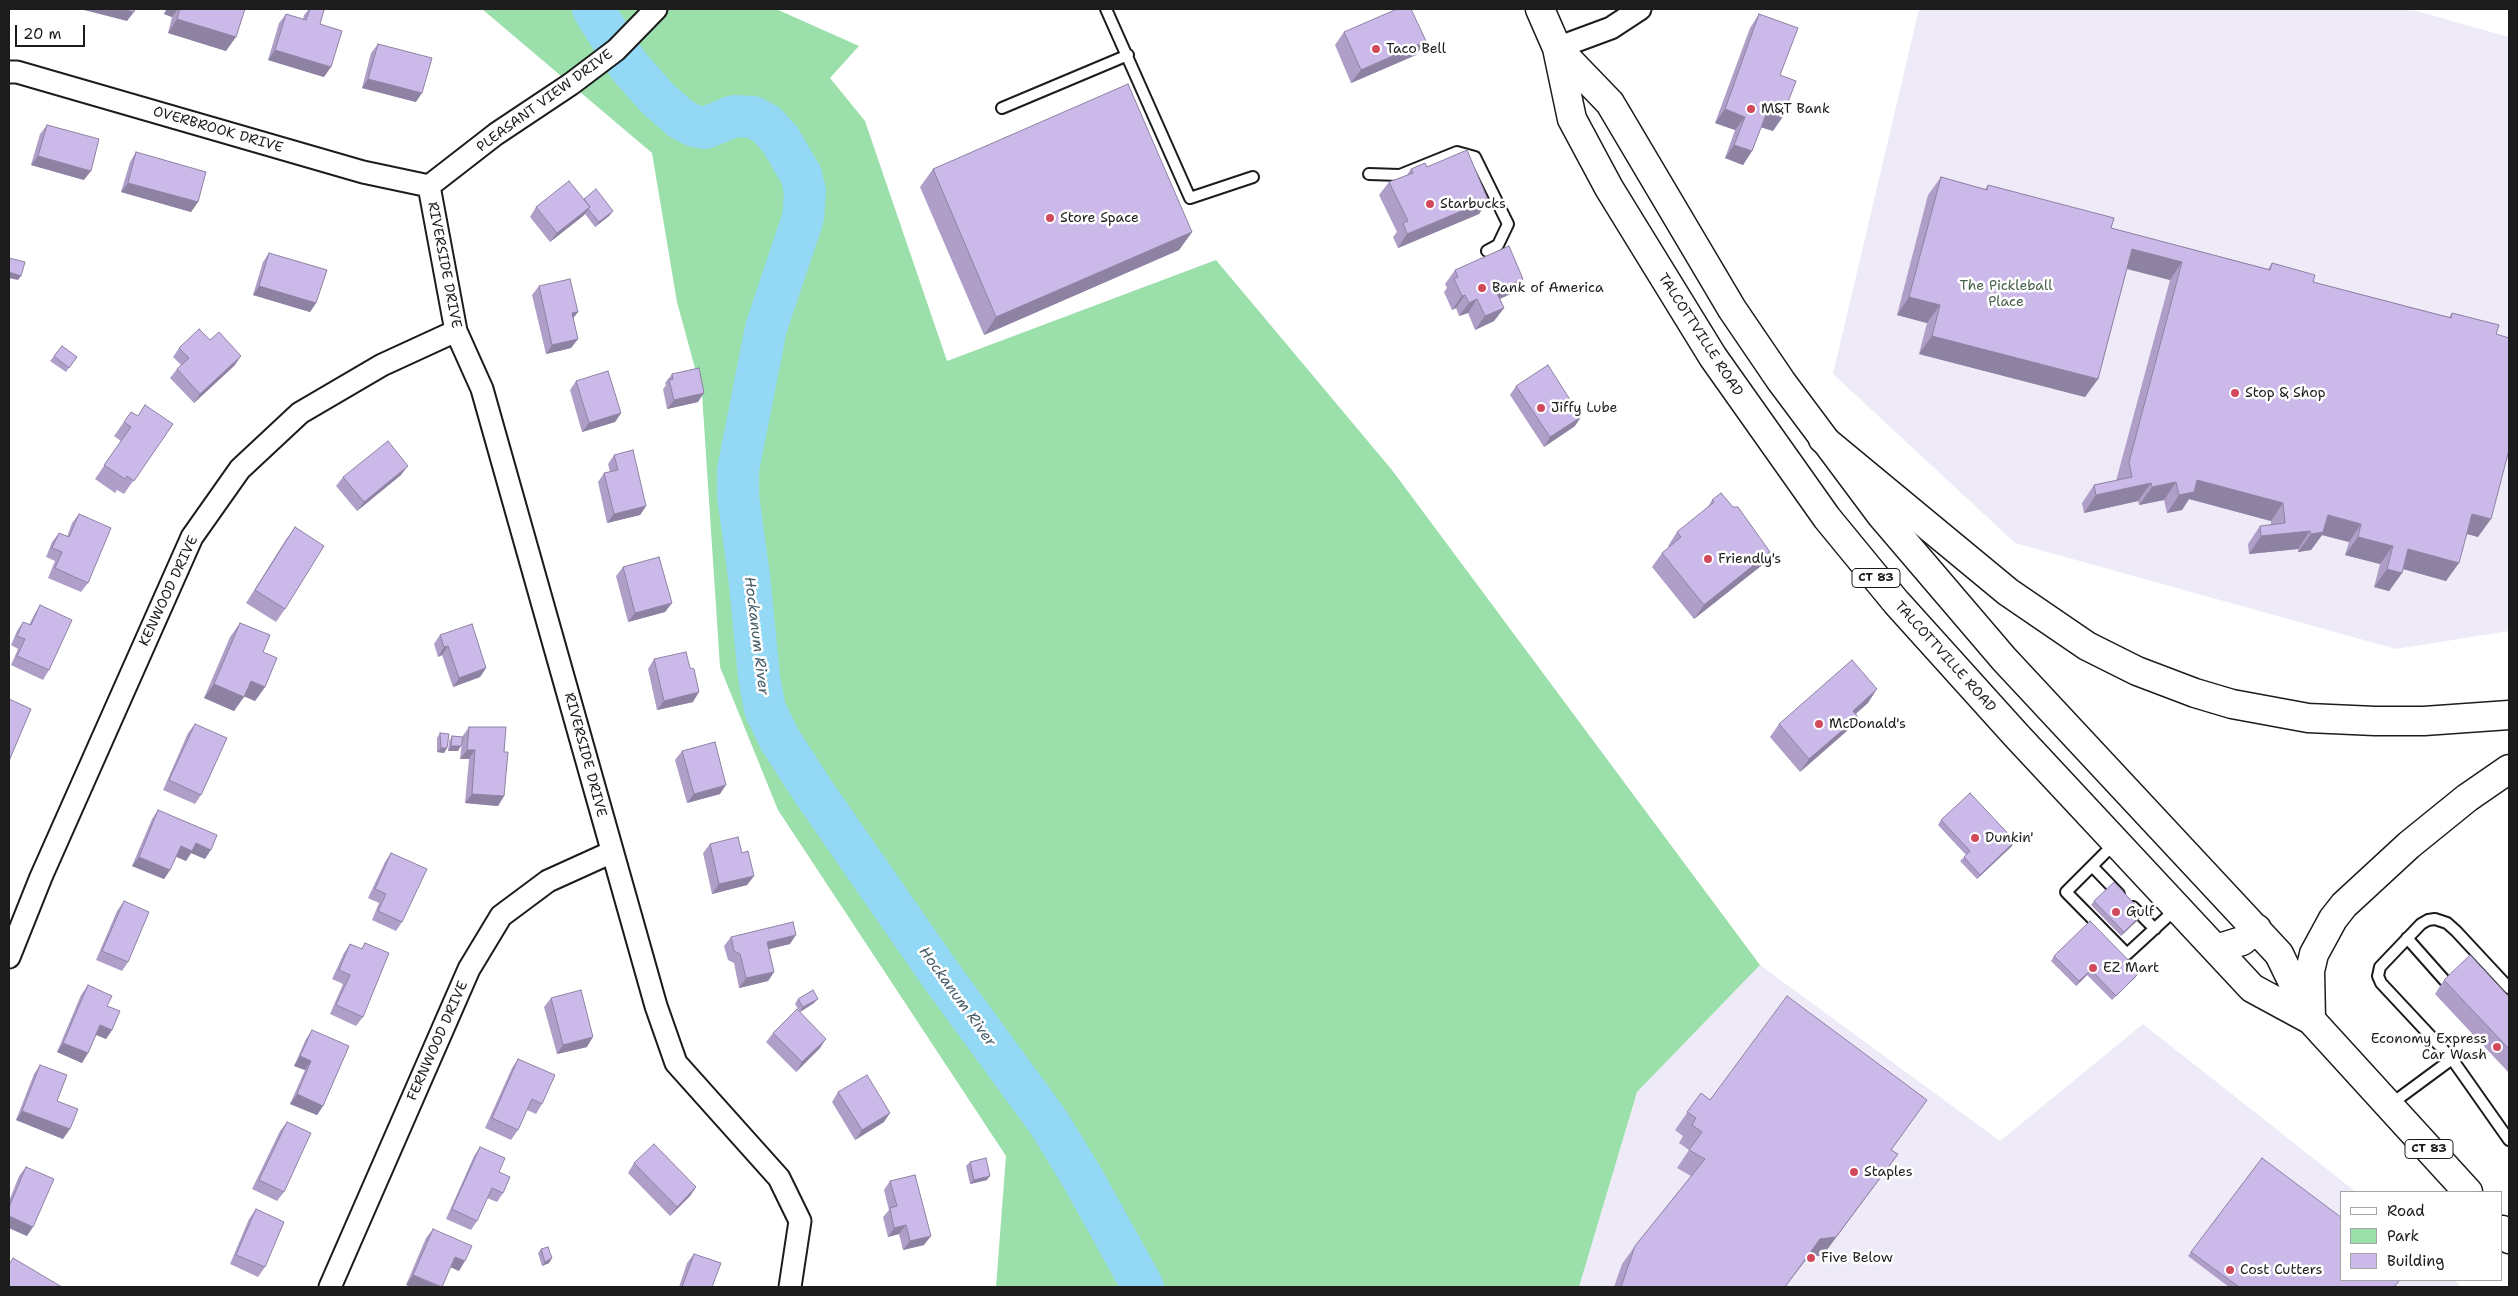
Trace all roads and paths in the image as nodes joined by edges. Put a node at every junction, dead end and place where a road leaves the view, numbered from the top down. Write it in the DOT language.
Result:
graph roads {
  1 [pos="656,9"];
  2 [pos="1106,9"];
  3 [pos="1540,9"];
  4 [pos="1640,9"];
  5 [pos="1557,48"];
  6 [pos="1128,55"];
  7 [pos="9,72"];
  8 [pos="1002,108"];
  9 [pos="1369,174"];
  10 [pos="1253,177"];
  11 [pos="429,186"];
  12 [pos="1487,251"];
  13 [pos="456,331"];
  14 [pos="1823,439"];
  15 [pos="1949,596"];
  16 [pos="1896,602"];
  17 [pos="2509,715"];
  18 [pos="2509,769"];
  19 [pos="2116,842"];
  20 [pos="612,852"];
  21 [pos="2092,866"];
  22 [pos="2177,908"];
  23 [pos="2155,929"];
  24 [pos="2257,929"];
  25 [pos="2407,938"];
  26 [pos="2216,949"];
  27 [pos="9,957"];
  28 [pos="2446,982"];
  29 [pos="2509,988"];
  30 [pos="2311,1020"];
  31 [pos="2452,1059"];
  32 [pos="2389,1106"];
  33 [pos="2509,1140"];
  34 [pos="2467,1191"];
  35 [pos="330,1287"];
  36 [pos="790,1287"];
  1 -- 11 [label="street, PLEASANT VIEW DRIVE"];
  2 -- 6 [label="lane"];
  3 -- 5 [label="main road, TALCOTTVILLE ROAD / CT 83"];
  4 -- 5 [label="street"];
  5 -- 14 [label="main road, TALCOTTVILLE ROAD / CT 83"];
  5 -- 16 [label="main road, TALCOTTVILLE ROAD / CT 83"];
  6 -- 8 [label="lane"];
  6 -- 10 [label="lane"];
  7 -- 11 [label="street, OVERBROOK DRIVE"];
  9 -- 12 [label="lane"];
  11 -- 13 [label="street, RIVERSIDE DRIVE"];
  13 -- 20 [label="street, RIVERSIDE DRIVE"];
  13 -- 27 [label="street, KENWOOD DRIVE"];
  14 -- 15 [label="main road, TALCOTTVILLE ROAD / CT 83"];
  14 -- 17 [label="main road"];
  15 -- 16 [label="main road"];
  15 -- 24 [label="main road, TALCOTTVILLE ROAD / CT 83"];
  16 -- 19 [label="main road, TALCOTTVILLE ROAD / CT 83"];
  18 -- 30 [label="main road"];
  19 -- 21 [label="lane"];
  19 -- 22 [label="main road, TALCOTTVILLE ROAD / CT 83"];
  20 -- 35 [label="street, FERNWOOD DRIVE"];
  20 -- 36 [label="street, RIVERSIDE DRIVE"];
  21 -- 23 [label="lane"];
  21 -- 23 [label="lane"];
  22 -- 23 [label="lane"];
  22 -- 26 [label="main road, TALCOTTVILLE ROAD / CT 83"];
  24 -- 26 [label="main road"];
  24 -- 30 [label="main road, TALCOTTVILLE ROAD / CT 83"];
  25 -- 28 [label="lane"];
  25 -- 29 [label="lane"];
  25 -- 31 [label="lane"];
  26 -- 30 [label="main road, TALCOTTVILLE ROAD / CT 83"];
  30 -- 32 [label="main road, TALCOTTVILLE ROAD / CT 83"];
  31 -- 32 [label="lane"];
  31 -- 33 [label="lane"];
  32 -- 34 [label="main road, TALCOTTVILLE ROAD / CT 83"];
}
